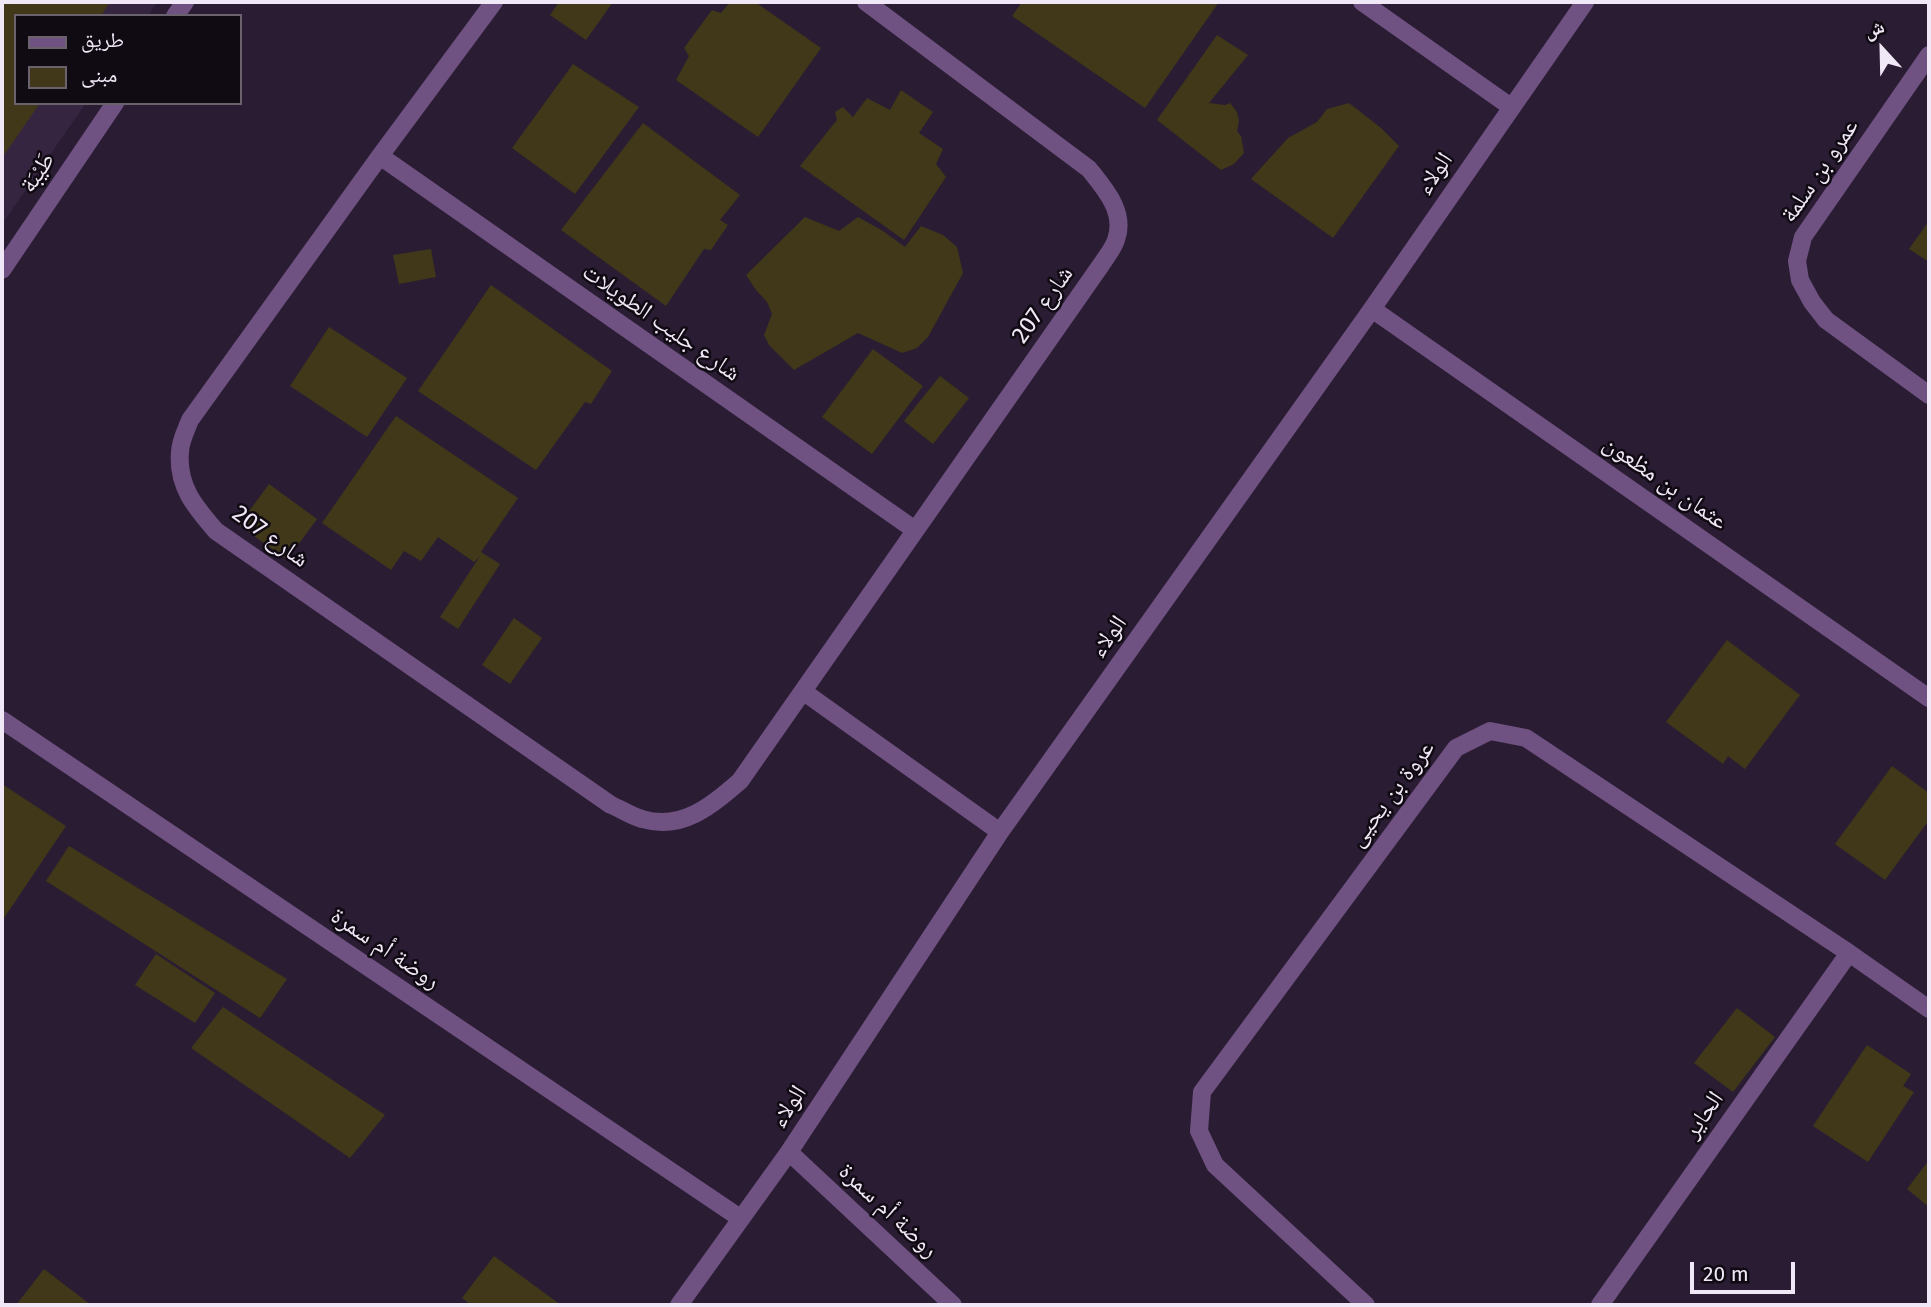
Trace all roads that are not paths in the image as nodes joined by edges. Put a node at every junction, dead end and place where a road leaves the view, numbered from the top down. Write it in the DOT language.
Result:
graph roads {
  1 [pos="494,2"];
  2 [pos="866,2"];
  3 [pos="1362,2"];
  4 [pos="1585,2"];
  5 [pos="1929,55"];
  6 [pos="115,105"];
  7 [pos="1511,107"];
  8 [pos="380,156"];
  9 [pos="2,270"];
  10 [pos="1372,309"];
  11 [pos="1929,396"];
  12 [pos="915,530"];
  13 [pos="804,692"];
  14 [pos="1929,698"];
  15 [pos="2,720"];
  16 [pos="1000,832"];
  17 [pos="1849,953"];
  18 [pos="1929,1009"];
  19 [pos="789,1152"];
  20 [pos="740,1218"];
  21 [pos="679,1305"];
  22 [pos="953,1305"];
  23 [pos="1366,1305"];
  24 [pos="1600,1305"];
  1 -- 8 [label="street, شارع 207"];
  2 -- 12 [label="street, شارع 207"];
  3 -- 7 [label="street"];
  4 -- 7 [label="street, الولاء"];
  5 -- 11 [label="street, عمرو بن سلمة"];
  6 -- 9 [label="street, طَيْبَة"];
  7 -- 10 [label="street, الولاء"];
  8 -- 12 [label="street, شارع جليب الطويلات"];
  8 -- 13 [label="street, شارع 207"];
  10 -- 14 [label="street, عثمان بن مظعون"];
  10 -- 16 [label="street, الولاء"];
  12 -- 13 [label="street, شارع 207"];
  13 -- 16 [label="street"];
  15 -- 20 [label="street, روضة أم سمرة"];
  16 -- 19 [label="street, الولاء"];
  17 -- 18 [label="street, عروة بن يحيى"];
  17 -- 23 [label="street, عروة بن يحيى"];
  17 -- 24 [label="street, الحاير"];
  19 -- 20 [label="street, الولاء"];
  19 -- 22 [label="street, روضة أم سمرة"];
  20 -- 21 [label="street, الولاء"];
}
